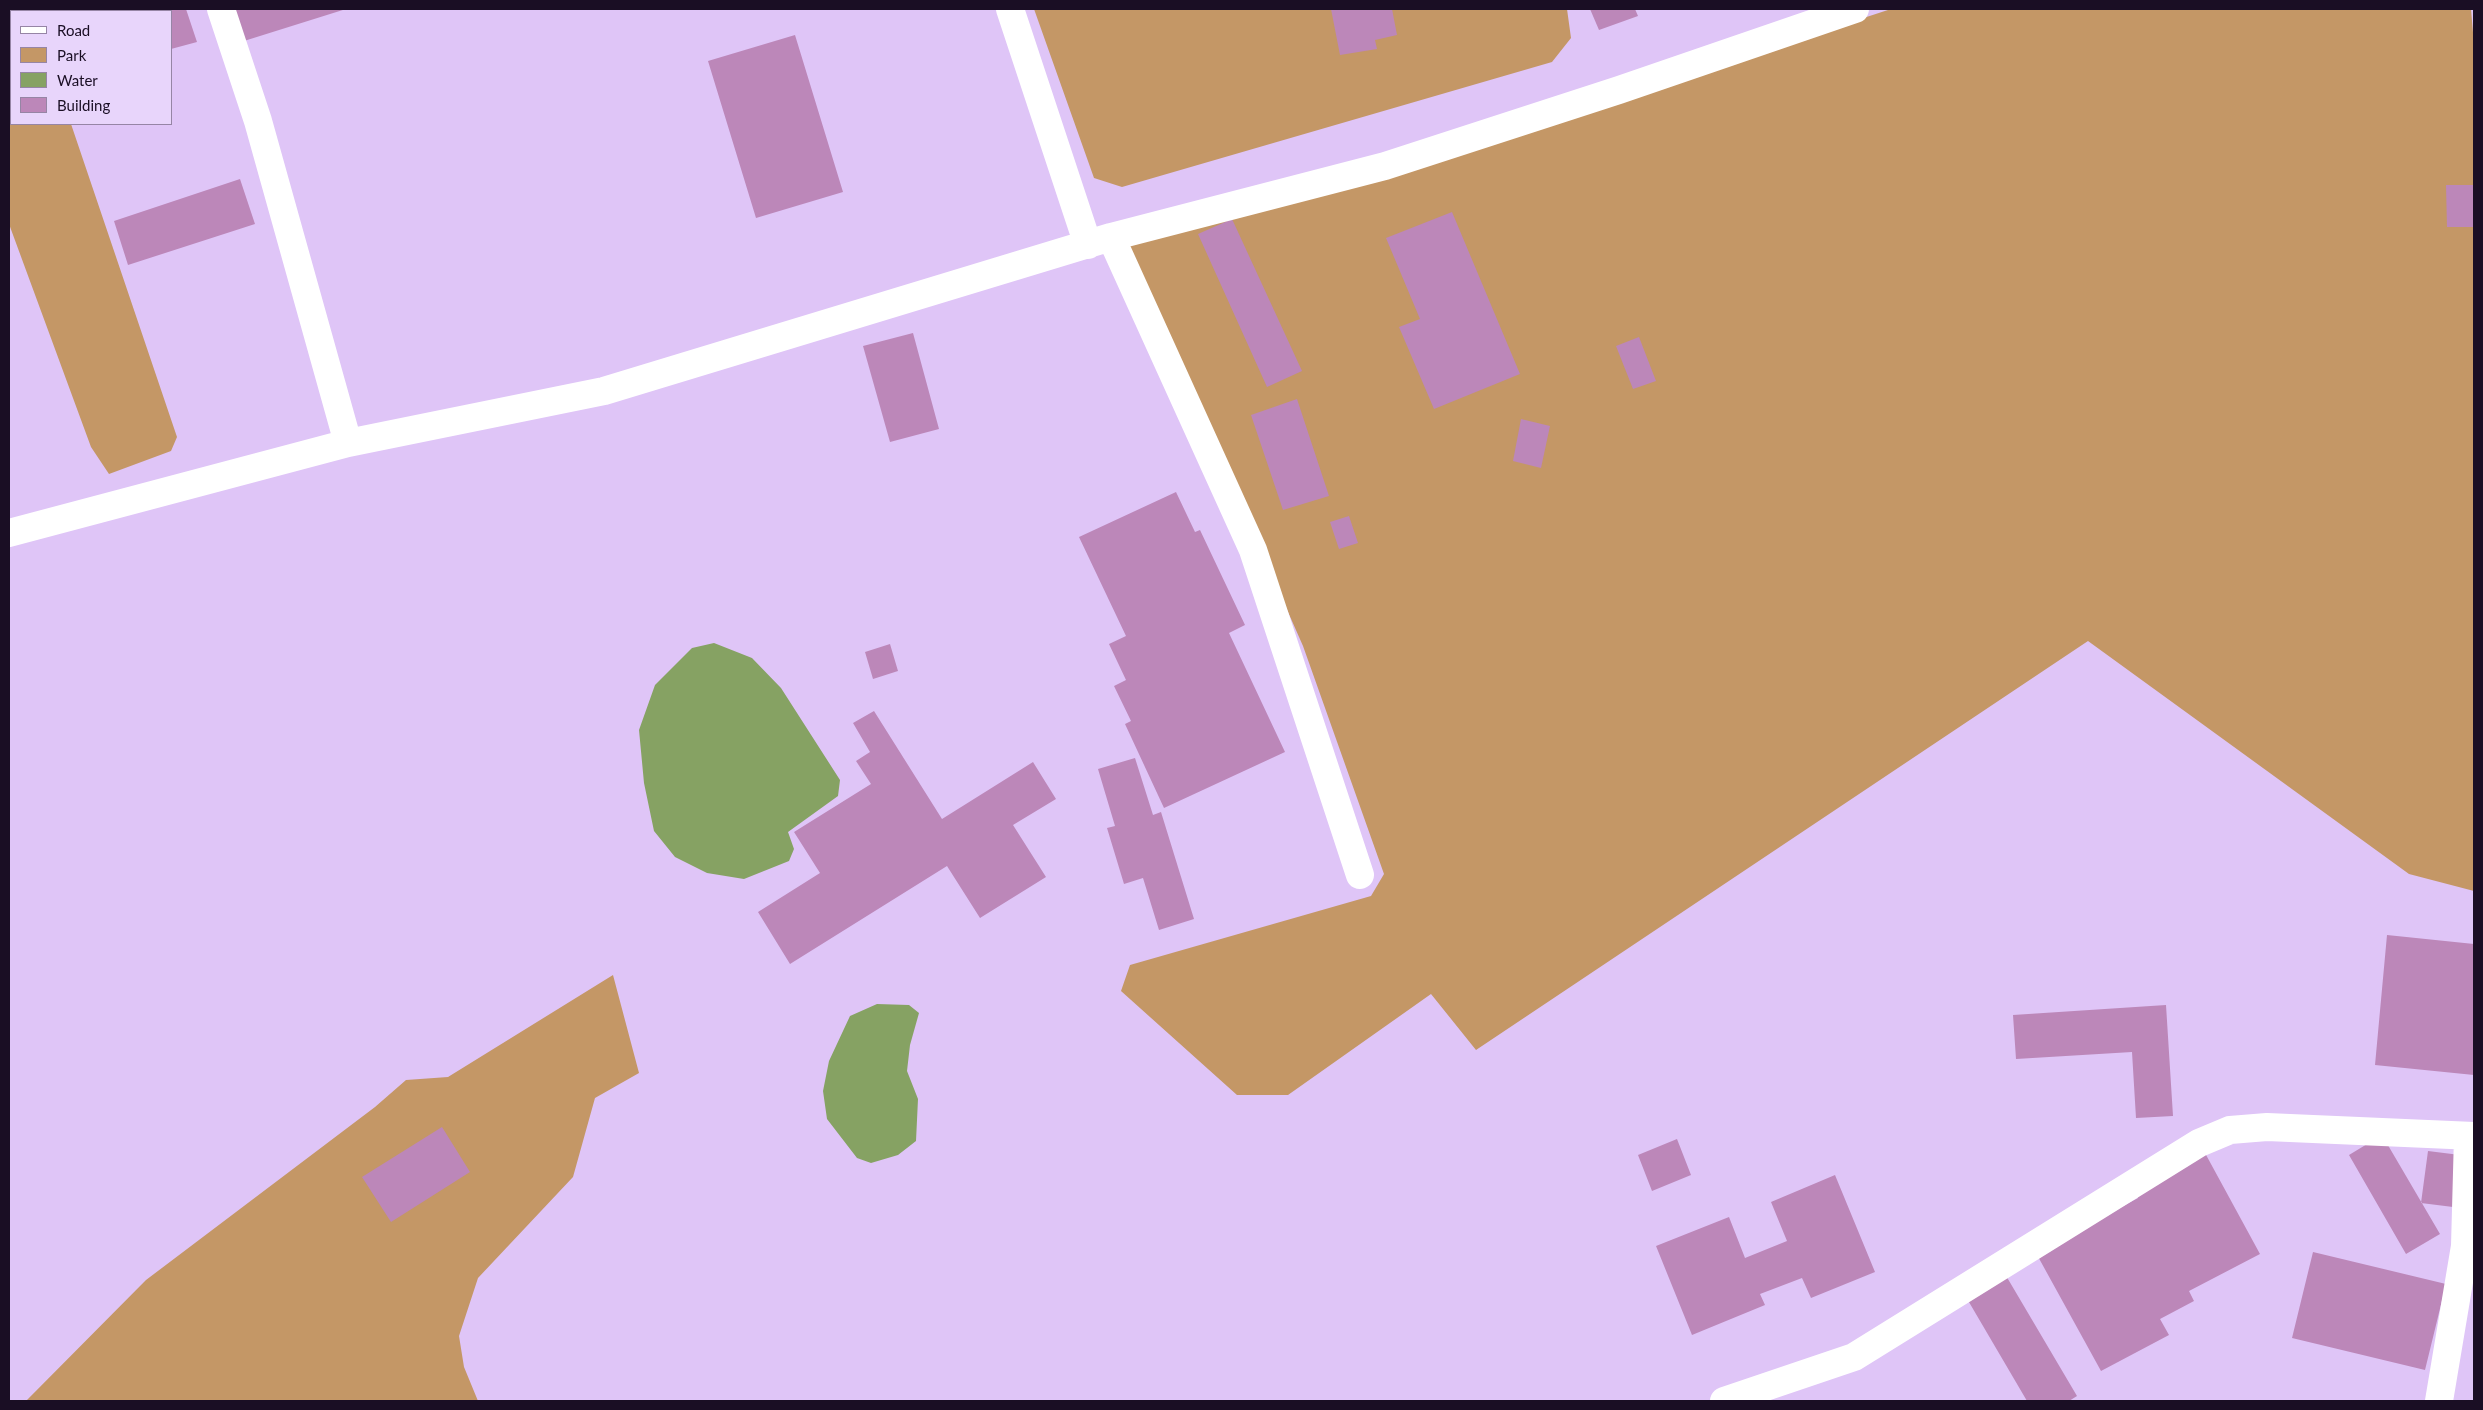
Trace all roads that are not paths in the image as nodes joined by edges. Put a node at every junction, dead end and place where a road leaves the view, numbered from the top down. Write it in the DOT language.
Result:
graph roads {
  1 [pos="221,9"];
  2 [pos="1010,9"];
  3 [pos="1856,9"];
  4 [pos="1099,241"];
  5 [pos="348,444"];
  6 [pos="9,533"];
  7 [pos="1360,875"];
  8 [pos="2471,1136"];
  9 [pos="1724,1401"];
  10 [pos="2439,1401"];
  1 -- 5 [label="street"];
  2 -- 4 [label="street"];
  3 -- 4 [label="street"];
  4 -- 5 [label="street"];
  4 -- 7 [label="street"];
  5 -- 6 [label="street"];
  8 -- 9 [label="street"];
  8 -- 10 [label="street"];
}
